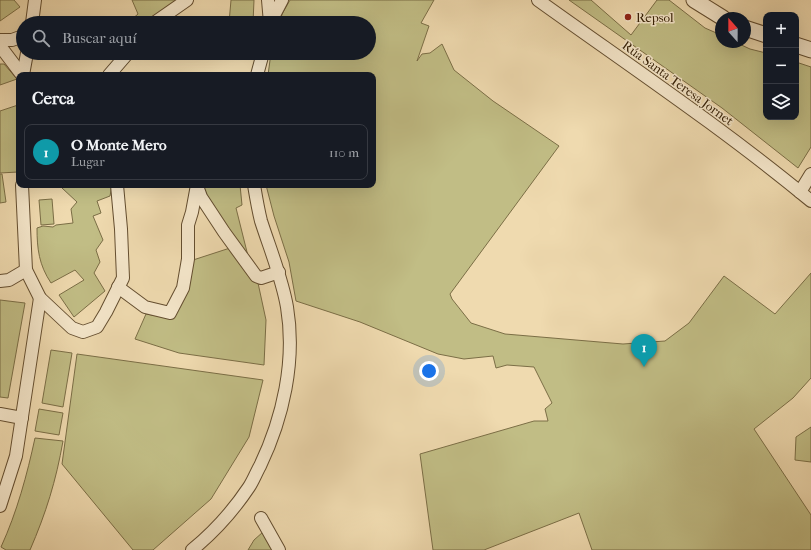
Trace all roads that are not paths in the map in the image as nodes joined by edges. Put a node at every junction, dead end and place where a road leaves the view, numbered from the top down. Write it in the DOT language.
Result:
graph roads {
  1 [pos="35,0"];
  2 [pos="187,0"];
  3 [pos="268,0"];
  4 [pos="275,0"];
  5 [pos="282,0"];
  6 [pos="538,0"];
  7 [pos="694,0"];
  8 [pos="715,13"];
  9 [pos="33,16"];
  10 [pos="164,16"];
  11 [pos="269,16"];
  12 [pos="272,16"];
  13 [pos="274,16"];
  14 [pos="751,30"];
  15 [pos="763,34"];
  16 [pos="16,39"];
  17 [pos="0,40"];
  18 [pos="0,46"];
  19 [pos="799,46"];
  20 [pos="811,50"];
  21 [pos="26,60"];
  22 [pos="122,60"];
  23 [pos="261,60"];
  24 [pos="119,63"];
  25 [pos="21,72"];
  26 [pos="24,72"];
  27 [pos="112,72"];
  28 [pos="122,72"];
  29 [pos="258,72"];
  30 [pos="811,174"];
  31 [pos="22,188"];
  32 [pos="116,188"];
  33 [pos="196,188"];
  34 [pos="198,188"];
  35 [pos="255,188"];
  36 [pos="800,192"];
  37 [pos="811,201"];
  38 [pos="26,270"];
  39 [pos="278,272"];
  40 [pos="0,281"];
  41 [pos="118,287"];
  42 [pos="40,298"];
  43 [pos="0,414"];
  44 [pos="22,418"];
  45 [pos="0,506"];
  46 [pos="261,518"];
  47 [pos="192,550"];
  48 [pos="279,550"];
  1 -- 9 [label="street"];
  2 -- 10 [label="street"];
  3 -- 11 [label="street"];
  4 -- 12 [label="street"];
  5 -- 13 [label="street"];
  6 -- 36 [label="street, Rúa Santa Teresa Jornet"];
  7 -- 8 [label="street"];
  14 -- 15 [label="street"];
  16 -- 17 [label="street"];
  18 -- 25 [label="street"];
  19 -- 20 [label="street"];
  21 -- 26 [label="street"];
  22 -- 24 [label="street"];
  23 -- 29 [label="street"];
  24 -- 27 [label="street"];
  24 -- 28 [label="street"];
  30 -- 36 [label="street"];
  31 -- 38 [label="street"];
  32 -- 41 [label="street"];
  33 -- 41 [label="street"];
  34 -- 39 [label="street"];
  35 -- 39 [label="street"];
  36 -- 37 [label="street, Rúa Santa Teresa Jornet"];
  38 -- 40 [label="street"];
  38 -- 42 [label="street"];
  39 -- 47 [label="street"];
  41 -- 42 [label="street"];
  42 -- 44 [label="street"];
  43 -- 44 [label="street"];
  44 -- 45 [label="street"];
  46 -- 48 [label="street"];
}
